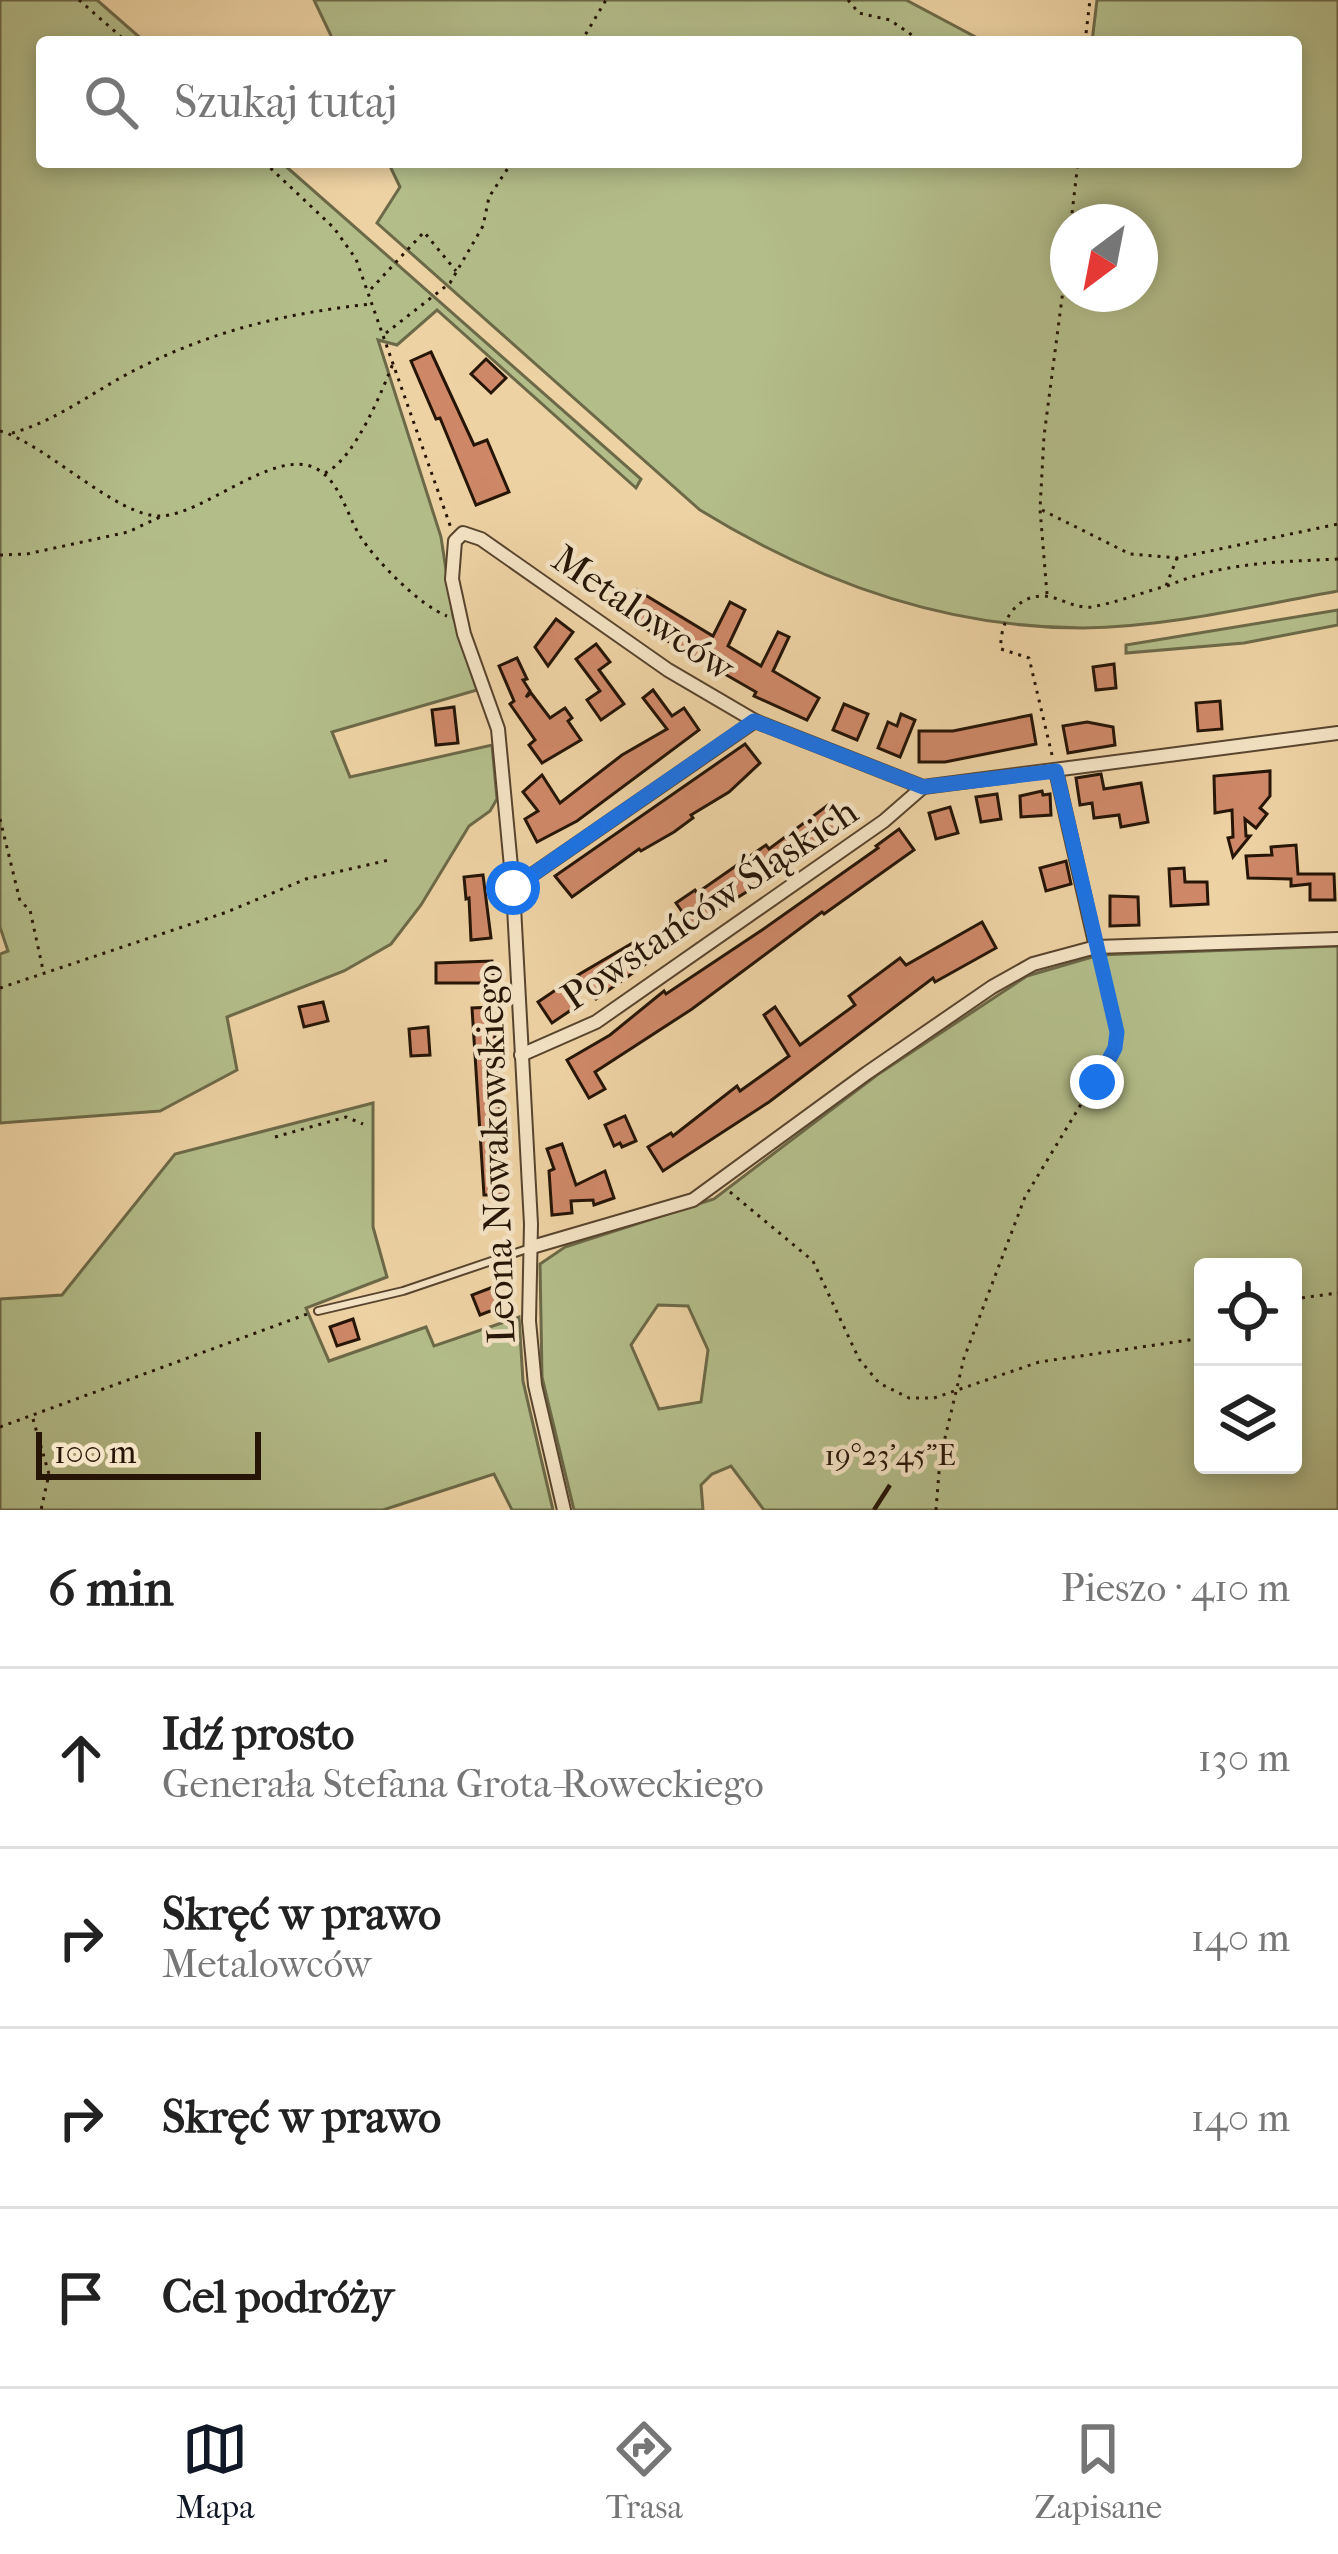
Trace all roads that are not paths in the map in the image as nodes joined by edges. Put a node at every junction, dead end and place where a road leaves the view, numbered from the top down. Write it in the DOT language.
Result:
graph roads {
  1 [pos="481,539"];
  2 [pos="754,721"];
  3 [pos="1338,733"];
  4 [pos="1056,771"];
  5 [pos="923,787"];
  6 [pos="513,888"];
  7 [pos="1338,940"];
  8 [pos="1096,947"];
  9 [pos="521,1055"];
  10 [pos="532,1247"];
  11 [pos="318,1311"];
  12 [pos="564,1510"];
  1 -- 2 [label="street, Metalowców"];
  1 -- 6 [label="street, Leona Nowakowskiego"];
  2 -- 5 [label="street, Metalowców"];
  2 -- 6 [label="street"];
  3 -- 4 [label="street, Metalowców"];
  4 -- 5 [label="street, Metalowców"];
  4 -- 8 [label="street"];
  5 -- 9 [label="street, Powstańców Śląskich"];
  6 -- 9 [label="street, Leona Nowakowskiego"];
  7 -- 8 [label="street"];
  8 -- 10 [label="street"];
  9 -- 10 [label="street, Leona Nowakowskiego"];
  10 -- 11 [label="lane"];
  10 -- 12 [label="street, Leona Nowakowskiego"];
}
